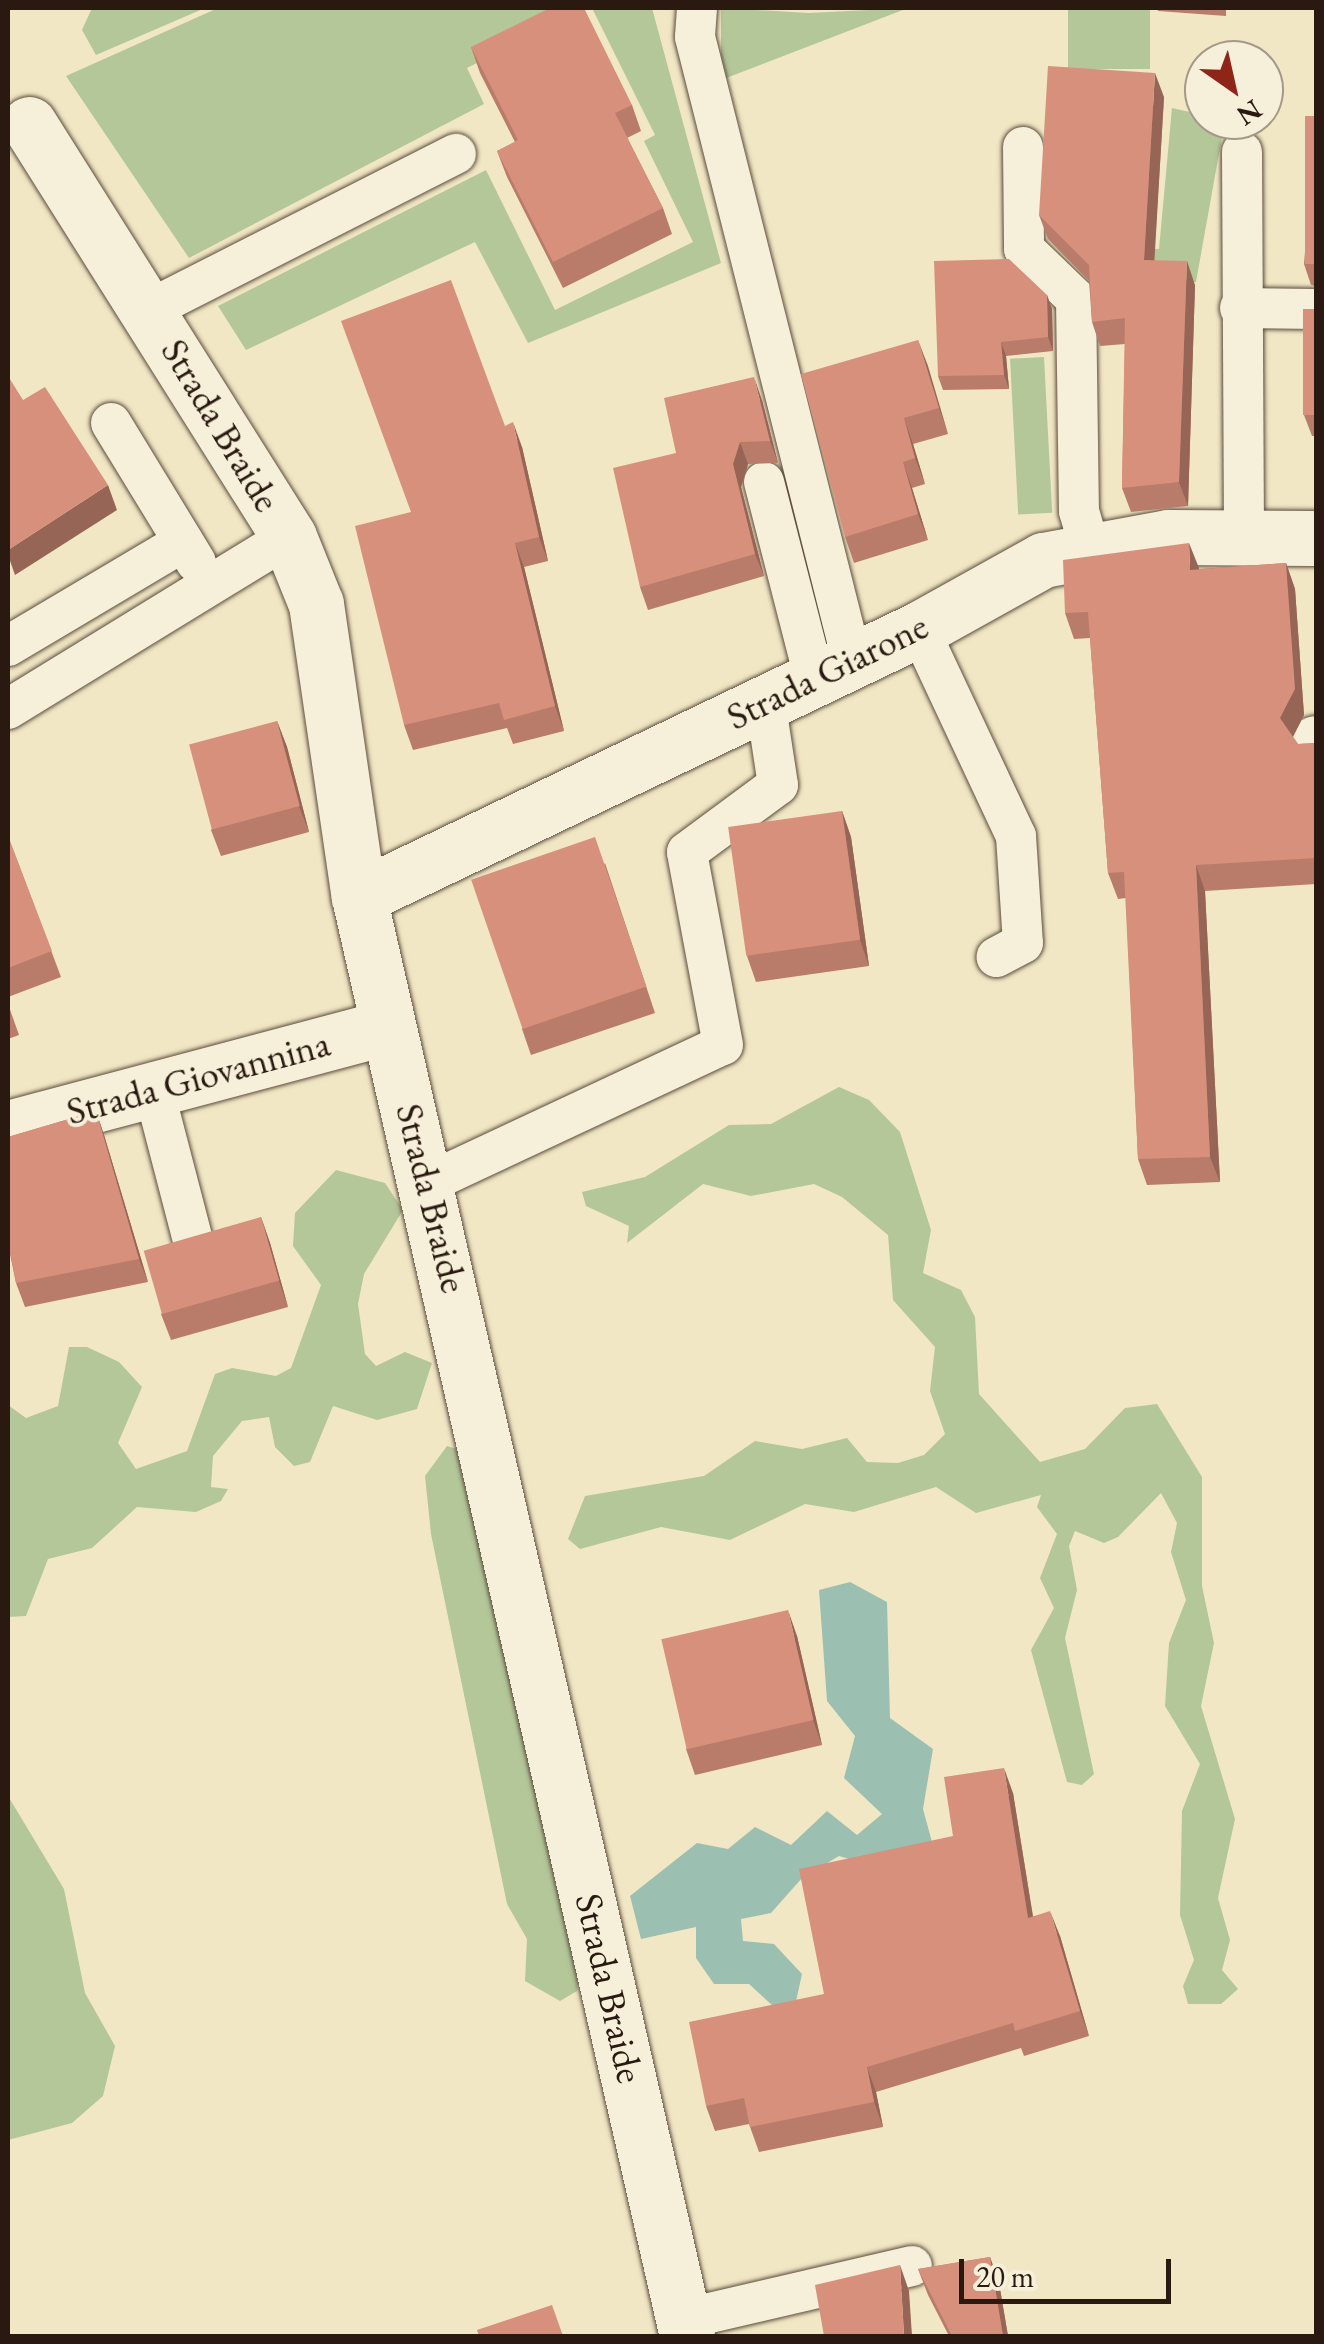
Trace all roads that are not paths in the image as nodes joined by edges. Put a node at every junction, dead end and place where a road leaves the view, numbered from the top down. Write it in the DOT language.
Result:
graph roads {
  1 [pos="697,8"];
  2 [pos="29,124"];
  3 [pos="1023,147"];
  4 [pos="1242,152"];
  5 [pos="456,154"];
  6 [pos="1240,308"];
  7 [pos="150,309"];
  8 [pos="1316,309"];
  9 [pos="111,423"];
  10 [pos="764,482"];
  11 [pos="290,537"];
  12 [pos="1244,537"];
  13 [pos="1316,538"];
  14 [pos="183,542"];
  15 [pos="1089,545"];
  16 [pos="211,587"];
  17 [pos="919,629"];
  18 [pos="8,646"];
  19 [pos="814,677"];
  20 [pos="8,708"];
  21 [pos="359,896"];
  22 [pos="998,957"];
  23 [pos="388,1027"];
  24 [pos="153,1087"];
  25 [pos="8,1128"];
  26 [pos="430,1182"];
  27 [pos="192,1237"];
  28 [pos="912,2266"];
  29 [pos="685,2328"];
  1 -- 19 [label="lane"];
  2 -- 7 [label="street, Strada Braide"];
  3 -- 15 [label="lane"];
  4 -- 6 [label="lane"];
  5 -- 7 [label="lane"];
  6 -- 8 [label="lane"];
  6 -- 12 [label="lane"];
  7 -- 11 [label="street, Strada Braide"];
  9 -- 14 [label="lane"];
  10 -- 19 [label="lane"];
  11 -- 16 [label="lane"];
  11 -- 21 [label="street, Strada Braide"];
  12 -- 13 [label="street, Strada Giarone"];
  12 -- 15 [label="street, Strada Giarone"];
  14 -- 16 [label="lane"];
  14 -- 18 [label="lane"];
  15 -- 17 [label="street, Strada Giarone"];
  16 -- 20 [label="lane"];
  17 -- 19 [label="street, Strada Giarone"];
  17 -- 22 [label="lane"];
  19 -- 21 [label="street, Strada Giarone"];
  19 -- 26 [label="lane"];
  21 -- 23 [label="street, Strada Braide"];
  23 -- 24 [label="street, Strada Giovannina"];
  23 -- 26 [label="street, Strada Braide"];
  24 -- 25 [label="street, Strada Giovannina"];
  24 -- 27 [label="lane"];
  26 -- 29 [label="street, Strada Braide"];
  28 -- 29 [label="lane"];
}
